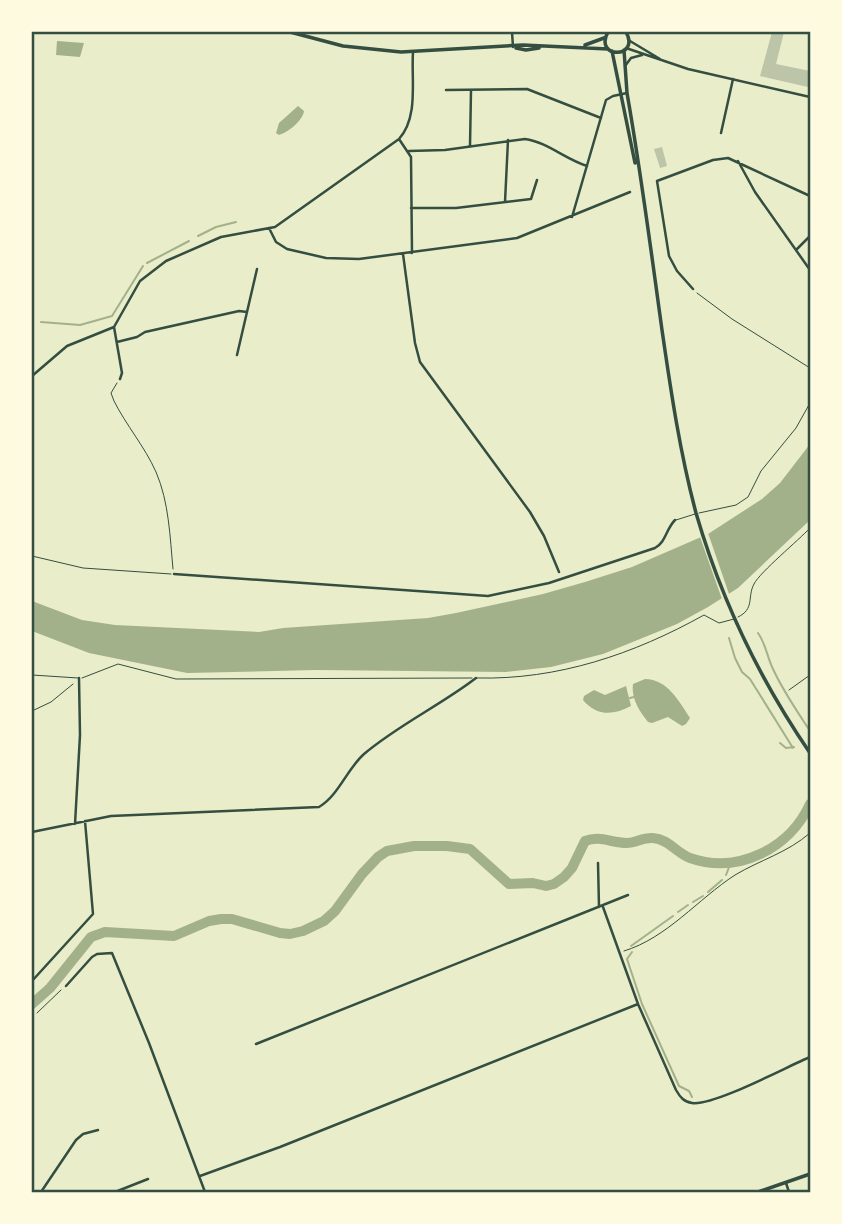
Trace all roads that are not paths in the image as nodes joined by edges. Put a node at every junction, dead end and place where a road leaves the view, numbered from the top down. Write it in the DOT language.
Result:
graph roads {
  1 [pos="290,32"];
  2 [pos="512,32"];
  3 [pos="608,32"];
  4 [pos="626,32"];
  5 [pos="633,32"];
  6 [pos="605,38"];
  7 [pos="629,39"];
  8 [pos="583,46"];
  9 [pos="513,47"];
  10 [pos="625,49"];
  11 [pos="610,50"];
  12 [pos="413,52"];
  13 [pos="643,54"];
  14 [pos="663,61"];
  15 [pos="625,66"];
  16 [pos="733,79"];
  17 [pos="446,90"];
  18 [pos="471,90"];
  19 [pos="626,93"];
  20 [pos="620,94"];
  21 [pos="810,97"];
  22 [pos="601,118"];
  23 [pos="721,133"];
  24 [pos="398,139"];
  25 [pos="508,140"];
  26 [pos="470,146"];
  27 [pos="409,151"];
  28 [pos="738,161"];
  29 [pos="587,166"];
  30 [pos="639,175"];
  31 [pos="537,180"];
  32 [pos="630,192"];
  33 [pos="810,196"];
  34 [pos="505,202"];
  35 [pos="411,208"];
  36 [pos="572,217"];
  37 [pos="269,228"];
  38 [pos="810,236"];
  39 [pos="796,250"];
  40 [pos="412,253"];
  41 [pos="403,254"];
  42 [pos="257,269"];
  43 [pos="810,270"];
  44 [pos="693,289"];
  45 [pos="247,312"];
  46 [pos="114,327"];
  47 [pos="117,342"];
  48 [pos="237,355"];
  49 [pos="32,376"];
  50 [pos="120,379"];
  51 [pos="810,403"];
  52 [pos="674,520"];
  53 [pos="810,528"];
  54 [pos="32,556"];
  55 [pos="559,572"];
  56 [pos="174,574"];
  57 [pos="32,675"];
  58 [pos="79,678"];
  59 [pos="476,678"];
  60 [pos="810,753"];
  61 [pos="85,821"];
  62 [pos="75,824"];
  63 [pos="32,832"];
  64 [pos="598,863"];
  65 [pos="628,895"];
  66 [pos="601,906"];
  67 [pos="32,981"];
  68 [pos="66,986"];
  69 [pos="638,1004"];
  70 [pos="256,1044"];
  71 [pos="810,1057"];
  72 [pos="98,1130"];
  73 [pos="810,1174"];
  74 [pos="200,1176"];
  75 [pos="148,1179"];
  76 [pos="786,1183"];
  77 [pos="41,1192"];
  78 [pos="115,1192"];
  79 [pos="205,1192"];
  80 [pos="758,1192"];
  81 [pos="789,1192"];
  1 -- 12 [label="main road"];
  2 -- 9 [label="street"];
  3 -- 6 [label="main road"];
  4 -- 7 [label="main road"];
  5 -- 7 [label="street"];
  6 -- 8 [label="main road"];
  6 -- 11 [label="main road"];
  7 -- 10 [label="main road"];
  7 -- 14 [label="street"];
  8 -- 9 [label="main road"];
  8 -- 11 [label="main road"];
  9 -- 12 [label="main road"];
  10 -- 11 [label="main road"];
  10 -- 13 [label="street"];
  10 -- 15 [label="main road"];
  11 -- 20 [label="main road"];
  12 -- 24 [label="street"];
  13 -- 14 [label="street"];
  13 -- 15 [label="street"];
  14 -- 16 [label="street"];
  15 -- 19 [label="main road"];
  16 -- 21 [label="street"];
  16 -- 23 [label="street"];
  17 -- 18 [label="street"];
  18 -- 22 [label="street"];
  18 -- 26 [label="street"];
  19 -- 20 [label="street"];
  19 -- 30 [label="main road"];
  20 -- 22 [label="street"];
  20 -- 30 [label="main road"];
  22 -- 29 [label="street"];
  24 -- 27 [label="street"];
  24 -- 37 [label="street"];
  25 -- 26 [label="street"];
  25 -- 29 [label="street"];
  25 -- 34 [label="street"];
  26 -- 27 [label="street"];
  27 -- 35 [label="street"];
  28 -- 33 [label="street"];
  28 -- 39 [label="street"];
  28 -- 44 [label="street"];
  29 -- 36 [label="street"];
  30 -- 60 [label="main road"];
  31 -- 34 [label="street"];
  32 -- 36 [label="street"];
  34 -- 35 [label="street"];
  35 -- 40 [label="street"];
  36 -- 40 [label="street"];
  37 -- 41 [label="street"];
  37 -- 46 [label="street"];
  38 -- 39 [label="street"];
  39 -- 43 [label="street"];
  40 -- 41 [label="street"];
  41 -- 55 [label="street"];
  42 -- 45 [label="street"];
  45 -- 47 [label="street"];
  45 -- 48 [label="street"];
  46 -- 47 [label="street"];
  46 -- 49 [label="street"];
  47 -- 50 [label="street"];
  51 -- 52 [label="lane"];
  52 -- 56 [label="street"];
  53 -- 59 [label="lane"];
  54 -- 56 [label="lane"];
  57 -- 58 [label="lane"];
  58 -- 59 [label="lane"];
  58 -- 62 [label="street"];
  59 -- 61 [label="street"];
  61 -- 62 [label="street"];
  61 -- 67 [label="street"];
  62 -- 63 [label="street"];
  64 -- 66 [label="street"];
  65 -- 66 [label="street"];
  66 -- 69 [label="street"];
  66 -- 70 [label="street"];
  68 -- 74 [label="street"];
  69 -- 71 [label="street"];
  69 -- 74 [label="street"];
  72 -- 77 [label="street"];
  73 -- 76 [label="main road"];
  74 -- 79 [label="street"];
  75 -- 78 [label="street"];
  76 -- 80 [label="main road"];
  76 -- 81 [label="street"];
}
